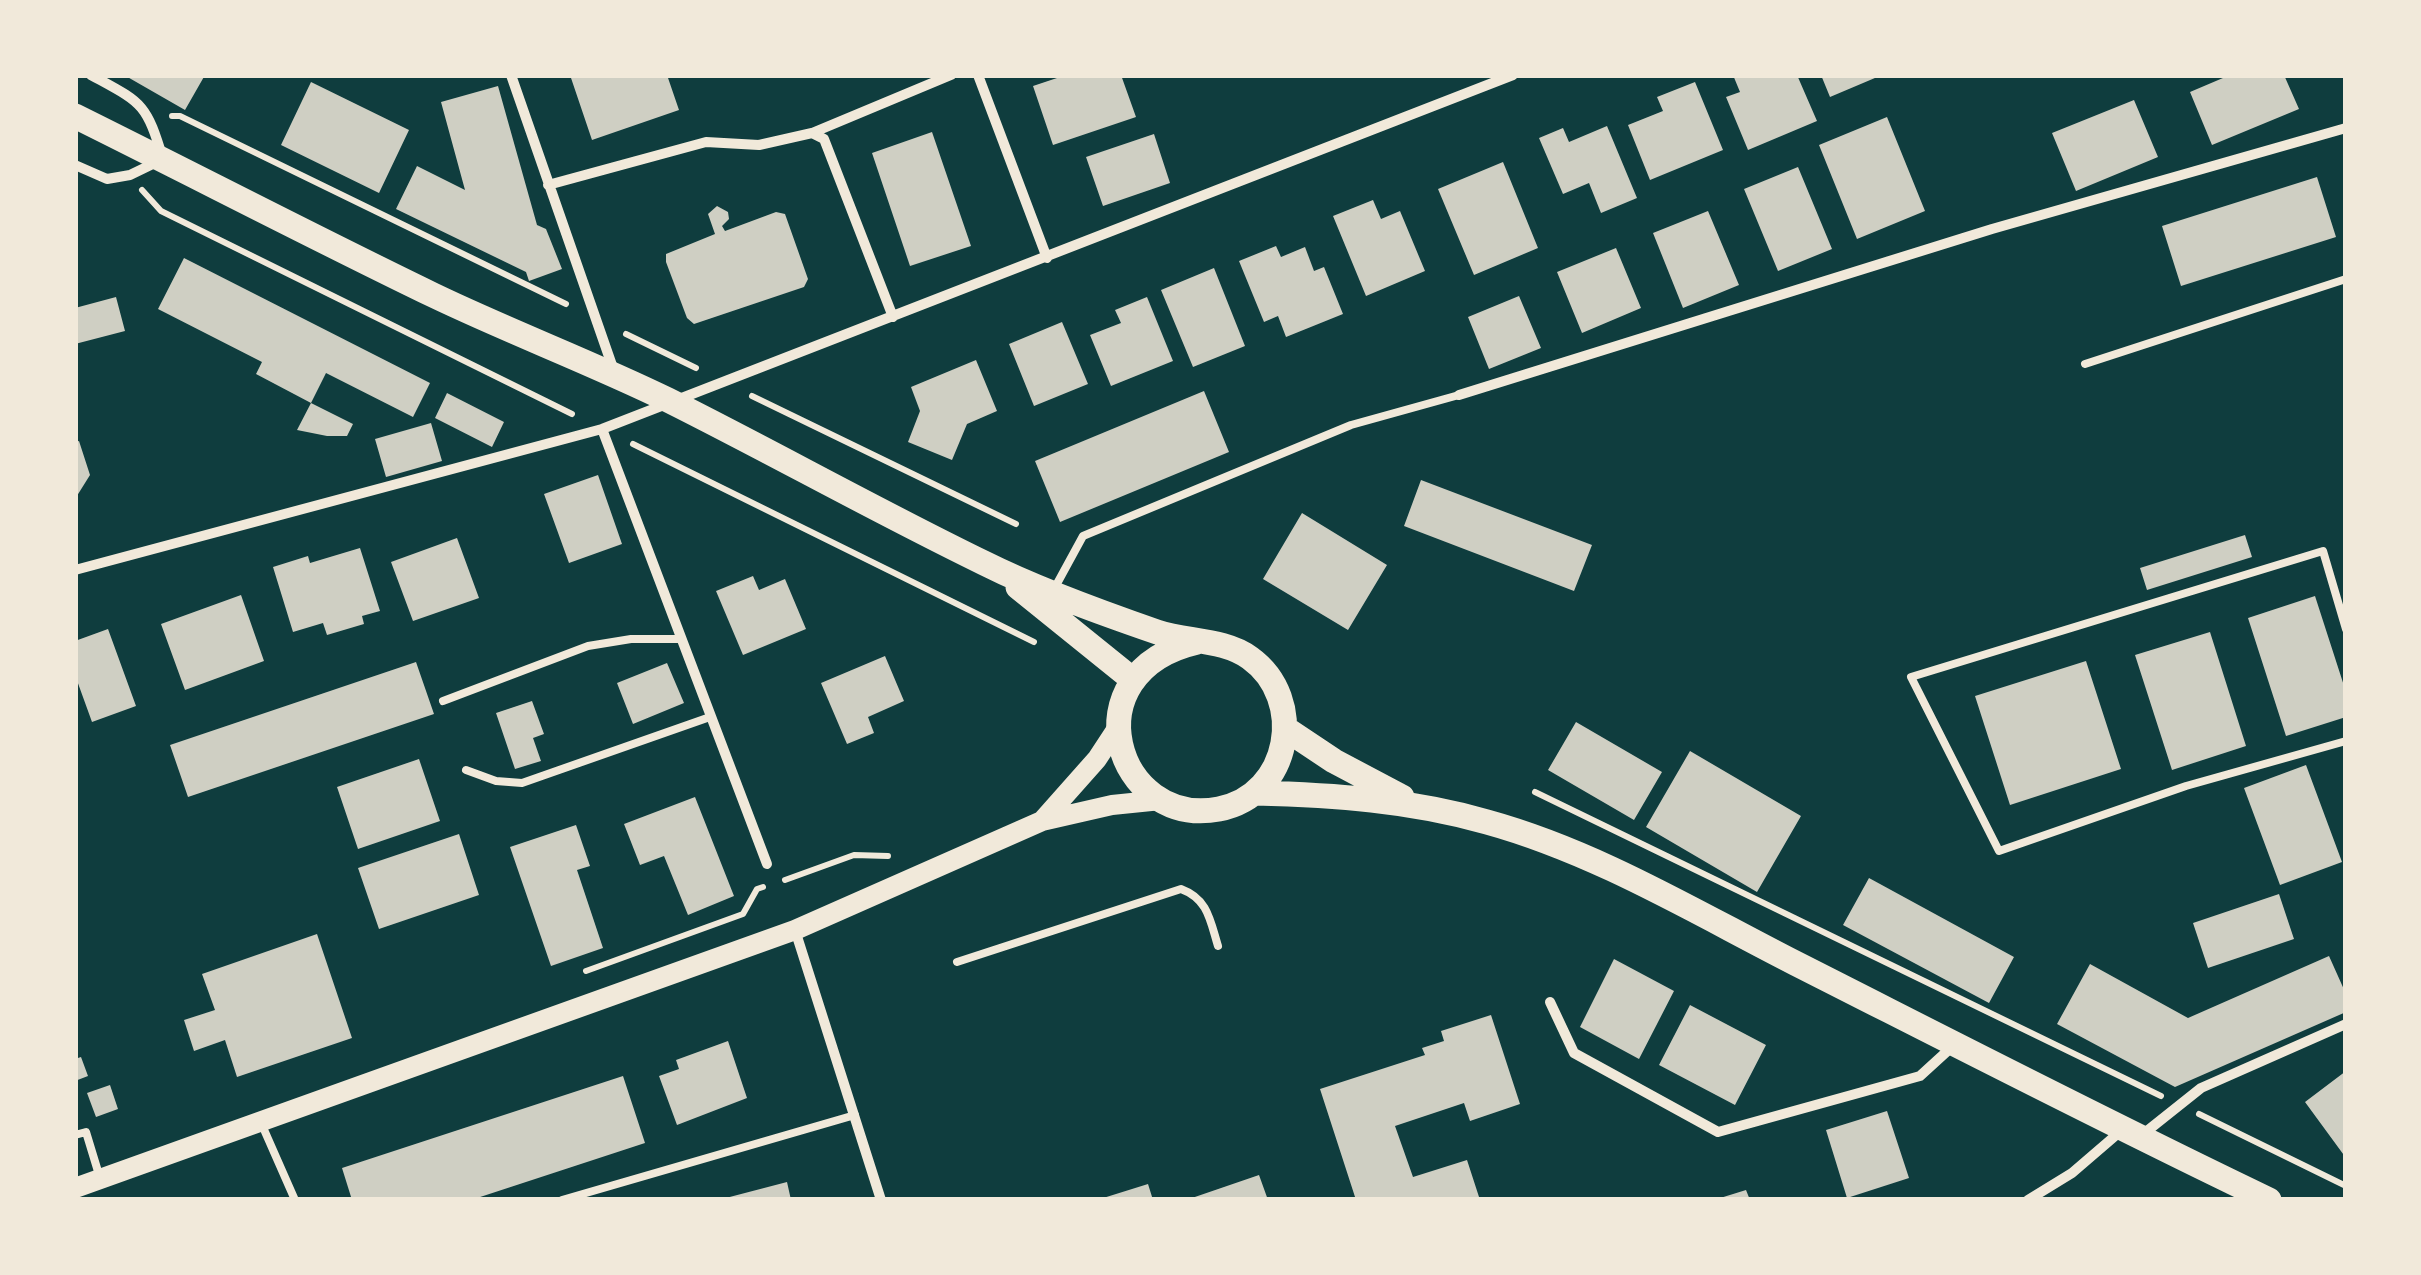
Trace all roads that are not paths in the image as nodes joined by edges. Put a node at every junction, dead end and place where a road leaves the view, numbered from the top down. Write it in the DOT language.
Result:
graph roads {
  1 [pos="90,75"];
  2 [pos="511,75"];
  3 [pos="950,75"];
  4 [pos="978,75"];
  5 [pos="1513,75"];
  6 [pos="75,116"];
  7 [pos="2346,128"];
  8 [pos="812,133"];
  9 [pos="163,159"];
  10 [pos="75,165"];
  11 [pos="548,186"];
  12 [pos="1047,258"];
  13 [pos="2346,279"];
  14 [pos="893,316"];
  15 [pos="2085,364"];
  16 [pos="615,375"];
  17 [pos="1458,395"];
  18 [pos="673,403"];
  19 [pos="602,429"];
  20 [pos="990,566"];
  21 [pos="75,570"];
  22 [pos="1054,591"];
  23 [pos="2346,629"];
  24 [pos="680,638"];
  25 [pos="1197,642"];
  26 [pos="1132,679"];
  27 [pos="442,701"];
  28 [pos="710,717"];
  29 [pos="1118,727"];
  30 [pos="1286,728"];
  31 [pos="2346,741"];
  32 [pos="466,770"];
  33 [pos="1255,793"];
  34 [pos="1161,800"];
  35 [pos="1416,804"];
  36 [pos="1042,821"];
  37 [pos="767,864"];
  38 [pos="795,930"];
  39 [pos="1218,946"];
  40 [pos="956,962"];
  41 [pos="1550,1002"];
  42 [pos="2346,1024"];
  43 [pos="1954,1044"];
  44 [pos="855,1115"];
  45 [pos="260,1121"];
  46 [pos="2131,1134"];
  47 [pos="75,1135"];
  48 [pos="100,1178"];
  49 [pos="75,1188"];
  50 [pos="295,1200"];
  51 [pos="562,1200"];
  52 [pos="882,1200"];
  53 [pos="2028,1200"];
  54 [pos="2269,1200"];
  1 -- 9 [label="street"];
  2 -- 11 [label="street"];
  3 -- 8 [label="street"];
  4 -- 12 [label="street"];
  5 -- 12 [label="street"];
  6 -- 9 [label="main road"];
  7 -- 17 [label="street"];
  8 -- 11 [label="street"];
  8 -- 14 [label="street"];
  9 -- 10 [label="street"];
  9 -- 16 [label="main road"];
  11 -- 16 [label="street"];
  12 -- 14 [label="street"];
  13 -- 15 [label="lane"];
  14 -- 18 [label="street"];
  16 -- 18 [label="main road"];
  17 -- 22 [label="lane"];
  18 -- 19 [label="street"];
  18 -- 20 [label="main road"];
  19 -- 21 [label="street"];
  19 -- 24 [label="street"];
  20 -- 22 [label="main road"];
  20 -- 26 [label="main road"];
  22 -- 25 [label="main road"];
  23 -- 31 [label="lane"];
  24 -- 27 [label="lane"];
  24 -- 28 [label="street"];
  25 -- 26 [label="main road"];
  25 -- 30 [label="main road"];
  26 -- 29 [label="main road"];
  28 -- 32 [label="lane"];
  28 -- 37 [label="street"];
  29 -- 34 [label="main road"];
  29 -- 36 [label="main road"];
  30 -- 33 [label="main road"];
  30 -- 35 [label="main road"];
  33 -- 34 [label="main road"];
  33 -- 35 [label="main road"];
  34 -- 36 [label="main road"];
  35 -- 43 [label="main road"];
  36 -- 38 [label="main road"];
  38 -- 44 [label="street"];
  38 -- 45 [label="main road"];
  39 -- 40 [label="lane"];
  41 -- 43 [label="street"];
  42 -- 46 [label="street"];
  43 -- 46 [label="main road"];
  44 -- 51 [label="lane"];
  44 -- 52 [label="street"];
  45 -- 48 [label="main road"];
  45 -- 50 [label="lane"];
  46 -- 53 [label="street"];
  46 -- 54 [label="main road"];
  47 -- 48 [label="lane"];
  48 -- 49 [label="main road"];
}
